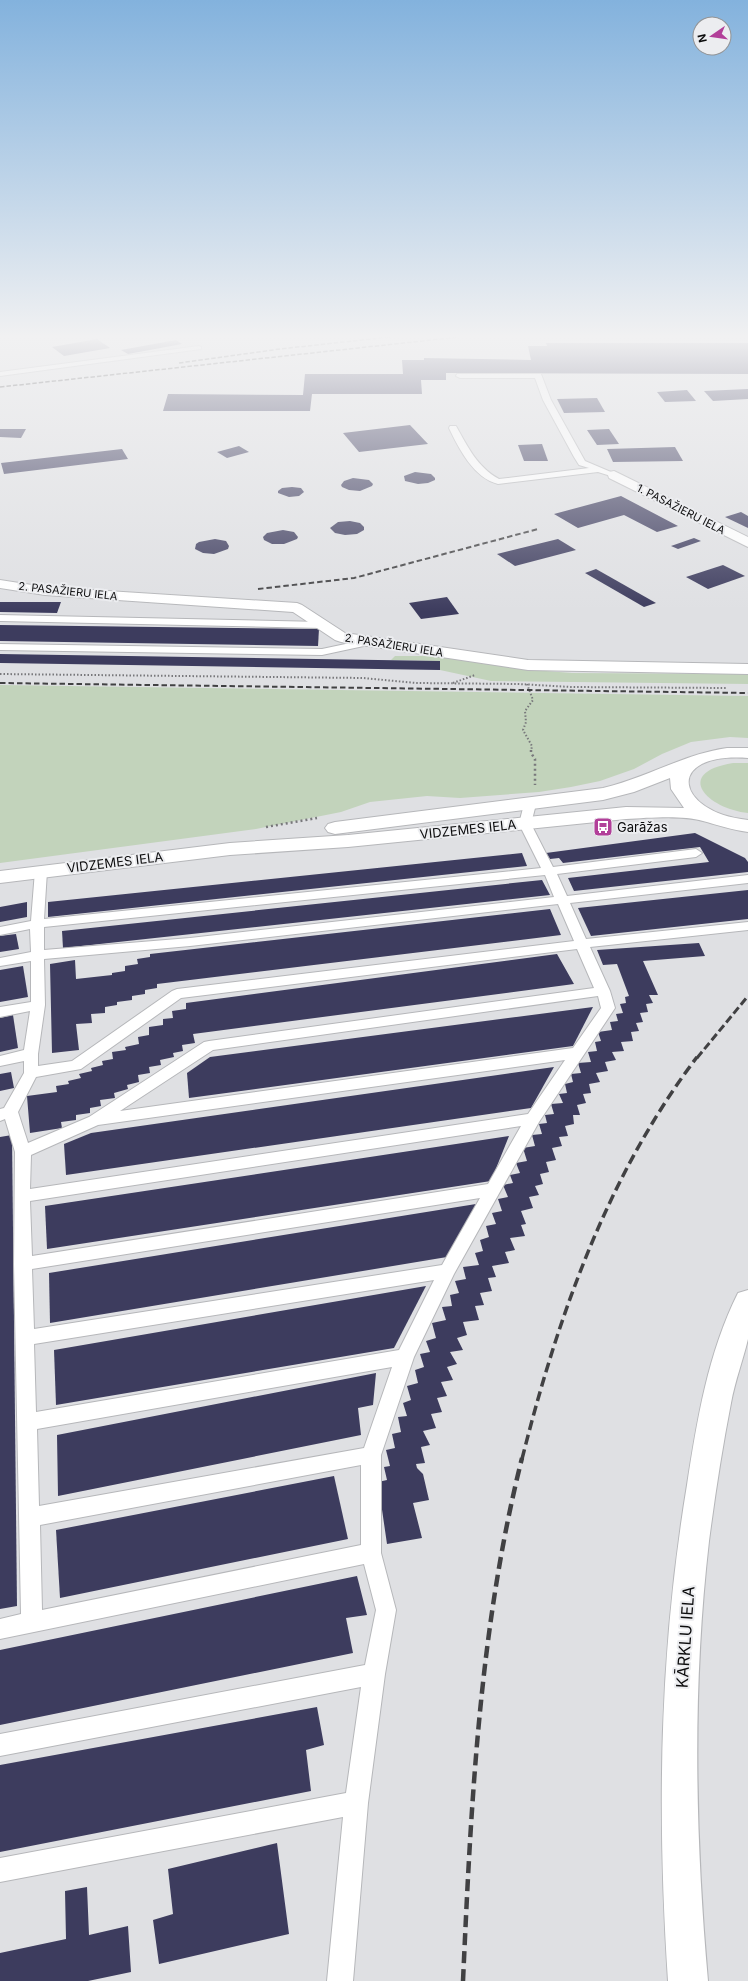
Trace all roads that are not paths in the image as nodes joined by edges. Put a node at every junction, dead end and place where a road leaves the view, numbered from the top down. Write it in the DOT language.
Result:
graph roads {
  1 [pos="562,427"];
  2 [pos="453,428"];
  3 [pos="601,469"];
  4 [pos="614,475"];
  5 [pos="748,543"];
  6 [pos="0,584"];
  7 [pos="0,618"];
  8 [pos="322,625"];
  9 [pos="369,642"];
  10 [pos="0,648"];
  11 [pos="748,669"];
  12 [pos="748,753"];
  13 [pos="690,764"];
  14 [pos="532,797"];
  15 [pos="714,818"];
  16 [pos="525,824"];
  17 [pos="748,826"];
  18 [pos="748,836"];
  19 [pos="230,849"];
  20 [pos="696,854"];
  21 [pos="41,871"];
  22 [pos="549,871"];
  23 [pos="0,877"];
  24 [pos="748,879"];
  25 [pos="563,900"];
  26 [pos="37,924"];
  27 [pos="748,926"];
  28 [pos="0,931"];
  29 [pos="582,944"];
  30 [pos="38,956"];
  31 [pos="0,962"];
  32 [pos="603,991"];
  33 [pos="38,1005"];
  34 [pos="0,1012"];
  35 [pos="576,1053"];
  36 [pos="31,1054"];
  37 [pos="0,1061"];
  38 [pos="31,1073"];
  39 [pos="5,1113"];
  40 [pos="533,1119"];
  41 [pos="94,1121"];
  42 [pos="23,1152"];
  43 [pos="492,1190"];
  44 [pos="22,1196"];
  45 [pos="23,1264"];
  46 [pos="447,1271"];
  47 [pos="748,1301"];
  48 [pos="25,1338"];
  49 [pos="405,1357"];
  50 [pos="27,1422"];
  51 [pos="371,1455"];
  52 [pos="30,1517"];
  53 [pos="371,1553"];
  54 [pos="32,1622"];
  55 [pos="0,1628"];
  56 [pos="374,1674"];
  57 [pos="0,1745"];
  58 [pos="356,1803"];
  59 [pos="0,1870"];
  60 [pos="340,1981"];
  61 [pos="688,1981"];
  1 -- 3 [label="lane"];
  2 -- 3 [label="lane"];
  3 -- 4 [label="lane"];
  4 -- 5 [label="street, 1. PASAŽIERU IELA"];
  6 -- 8 [label="street, 2. PASAŽIERU IELA"];
  7 -- 8 [label="lane"];
  8 -- 9 [label="street, 2. PASAŽIERU IELA"];
  9 -- 10 [label="lane"];
  9 -- 11 [label="street, 2. PASAŽIERU IELA"];
  12 -- 13 [label="street, VIDZEMES IELA"];
  13 -- 14 [label="street, VIDZEMES IELA"];
  13 -- 15 [label="street, VIDZEMES IELA"];
  14 -- 16 [label="lane"];
  14 -- 19 [label="street, VIDZEMES IELA"];
  15 -- 16 [label="street, VIDZEMES IELA"];
  15 -- 17 [label="street, VIDZEMES IELA"];
  15 -- 18 [label="street"];
  16 -- 19 [label="street, VIDZEMES IELA"];
  16 -- 22 [label="lane"];
  19 -- 21 [label="street, VIDZEMES IELA"];
  20 -- 22 [label="lane"];
  21 -- 23 [label="street, VIDZEMES IELA"];
  21 -- 26 [label="lane"];
  22 -- 25 [label="lane"];
  22 -- 26 [label="lane"];
  24 -- 25 [label="lane"];
  25 -- 29 [label="lane"];
  25 -- 30 [label="lane"];
  26 -- 28 [label="lane"];
  26 -- 30 [label="lane"];
  27 -- 29 [label="lane"];
  29 -- 32 [label="lane"];
  29 -- 38 [label="lane"];
  30 -- 31 [label="lane"];
  30 -- 33 [label="lane"];
  32 -- 35 [label="lane"];
  32 -- 41 [label="lane"];
  33 -- 34 [label="lane"];
  33 -- 36 [label="lane"];
  35 -- 40 [label="lane"];
  35 -- 41 [label="lane"];
  36 -- 37 [label="lane"];
  36 -- 38 [label="lane"];
  38 -- 39 [label="lane"];
  39 -- 42 [label="lane"];
  40 -- 43 [label="lane"];
  40 -- 44 [label="lane"];
  41 -- 42 [label="lane"];
  42 -- 44 [label="lane"];
  43 -- 45 [label="lane"];
  43 -- 46 [label="lane"];
  44 -- 45 [label="lane"];
  45 -- 48 [label="lane"];
  46 -- 48 [label="lane"];
  46 -- 49 [label="lane"];
  47 -- 61 [label="street, KĀRKLU IELA"];
  48 -- 50 [label="lane"];
  49 -- 50 [label="lane"];
  49 -- 51 [label="lane"];
  50 -- 52 [label="lane"];
  51 -- 52 [label="lane"];
  51 -- 53 [label="lane"];
  52 -- 54 [label="lane"];
  53 -- 54 [label="lane"];
  53 -- 56 [label="lane"];
  54 -- 55 [label="lane"];
  56 -- 57 [label="lane"];
  56 -- 58 [label="lane"];
  58 -- 59 [label="lane"];
  58 -- 60 [label="lane"];
}
